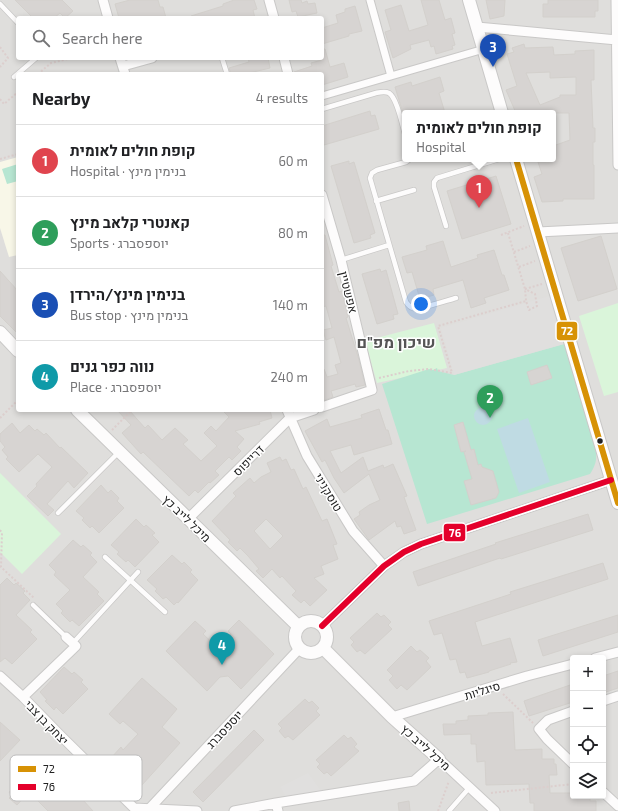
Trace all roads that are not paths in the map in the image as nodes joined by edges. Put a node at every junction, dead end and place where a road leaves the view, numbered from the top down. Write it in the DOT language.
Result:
graph roads {
  1 [pos="103,0"];
  2 [pos="269,0"];
  3 [pos="370,0"];
  4 [pos="469,0"];
  5 [pos="616,0"];
  6 [pos="0,4"];
  7 [pos="107,16"];
  8 [pos="273,16"];
  9 [pos="16,21"];
  10 [pos="477,27"];
  11 [pos="617,40"];
  12 [pos="484,50"];
  13 [pos="34,60"];
  14 [pos="144,60"];
  15 [pos="223,60"];
  16 [pos="284,60"];
  17 [pos="122,66"];
  18 [pos="19,72"];
  19 [pos="226,72"];
  20 [pos="288,72"];
  21 [pos="391,76"];
  22 [pos="324,95"];
  23 [pos="324,108"];
  24 [pos="501,110"];
  25 [pos="402,124"];
  26 [pos="406,162"];
  27 [pos="489,162"];
  28 [pos="517,162"];
  29 [pos="618,165"];
  30 [pos="414,190"];
  31 [pos="324,202"];
  32 [pos="376,202"];
  33 [pos="446,226"];
  34 [pos="618,228"];
  35 [pos="538,232"];
  36 [pos="389,245"];
  37 [pos="341,260"];
  38 [pos="456,298"];
  39 [pos="0,332"];
  40 [pos="16,348"];
  41 [pos="324,406"];
  42 [pos="79,412"];
  43 [pos="302,412"];
  44 [pos="289,414"];
  45 [pos="119,452"];
  46 [pos="611,480"];
  47 [pos="618,503"];
  48 [pos="58,513"];
  49 [pos="188,519"];
  50 [pos="104,557"];
  51 [pos="384,566"];
  52 [pos="138,572"];
  53 [pos="131,580"];
  54 [pos="33,605"];
  55 [pos="165,612"];
  56 [pos="298,626"];
  57 [pos="322,626"];
  58 [pos="66,637"];
  59 [pos="73,643"];
  60 [pos="323,648"];
  61 [pos="299,649"];
  62 [pos="618,652"];
  63 [pos="606,655"];
  64 [pos="570,665"];
  65 [pos="0,676"];
  66 [pos="618,696"];
  67 [pos="23,697"];
  68 [pos="606,700"];
  69 [pos="570,712"];
  70 [pos="392,717"];
  71 [pos="80,755"];
  72 [pos="439,759"];
  73 [pos="572,763"];
  74 [pos="470,787"];
  75 [pos="606,795"];
  76 [pos="127,801"];
  77 [pos="618,806"];
  78 [pos="277,807"];
  79 [pos="149,810"];
  80 [pos="197,811"];
  81 [pos="234,811"];
  82 [pos="449,811"];
  83 [pos="495,811"];
  1 -- 7 [label="street"];
  2 -- 8 [label="street"];
  3 -- 21 [label="street"];
  4 -- 10 [label="street"];
  5 -- 11 [label="street"];
  6 -- 9 [label="lane"];
  10 -- 11 [label="street"];
  10 -- 12 [label="street"];
  11 -- 29 [label="street"];
  12 -- 21 [label="street"];
  12 -- 24 [label="street"];
  13 -- 18 [label="lane"];
  14 -- 17 [label="street"];
  15 -- 19 [label="lane"];
  16 -- 20 [label="street"];
  21 -- 22 [label="street"];
  23 -- 25 [label="lane"];
  26 -- 32 [label="lane"];
  27 -- 33 [label="lane"];
  28 -- 35 [label="street"];
  30 -- 32 [label="lane"];
  31 -- 37 [label="street, אפשטיין"];
  32 -- 36 [label="lane"];
  34 -- 35 [label="street"];
  35 -- 46 [label="street"];
  36 -- 37 [label="lane"];
  36 -- 38 [label="lane"];
  37 -- 41 [label="street, אפשטיין"];
  39 -- 40 [label="street"];
  42 -- 45 [label="street, מיכל לייב כץ"];
  43 -- 44 [label="street, דרייפוס"];
  44 -- 49 [label="street, דרייפוס"];
  44 -- 51 [label="street, טוסקניני"];
  45 -- 48 [label="lane"];
  45 -- 49 [label="street, מיכל לייב כץ"];
  46 -- 47 [label="street"];
  46 -- 51 [label="street"];
  49 -- 56 [label="street, מיכל לייב כץ"];
  50 -- 53 [label="lane"];
  51 -- 57 [label="street"];
  52 -- 53 [label="lane"];
  53 -- 55 [label="lane"];
  53 -- 59 [label="lane"];
  54 -- 58 [label="lane"];
  56 -- 57 [label="street"];
  56 -- 61 [label="street"];
  57 -- 60 [label="street"];
  58 -- 59 [label="street"];
  59 -- 67 [label="street"];
  60 -- 61 [label="street"];
  60 -- 70 [label="street, מיכל לייב כץ"];
  61 -- 79 [label="street, יוספסברג"];
  62 -- 63 [label="street"];
  64 -- 70 [label="street, סיגליות"];
  65 -- 67 [label="street, יצחק בן צבי"];
  66 -- 68 [label="street"];
  67 -- 71 [label="street, יצחק בן צבי"];
  69 -- 73 [label="street"];
  70 -- 72 [label="street, מיכל לייב כץ"];
  72 -- 74 [label="street, מיכל לייב כץ"];
  72 -- 78 [label="street"];
  74 -- 82 [label="lane"];
  74 -- 83 [label="street, מיכל לייב כץ"];
  75 -- 77 [label="street"];
  76 -- 79 [label="street, יצחק בן צבי"];
  78 -- 81 [label="street"];
  79 -- 80 [label="street, יצחק בן צבי"];
}
